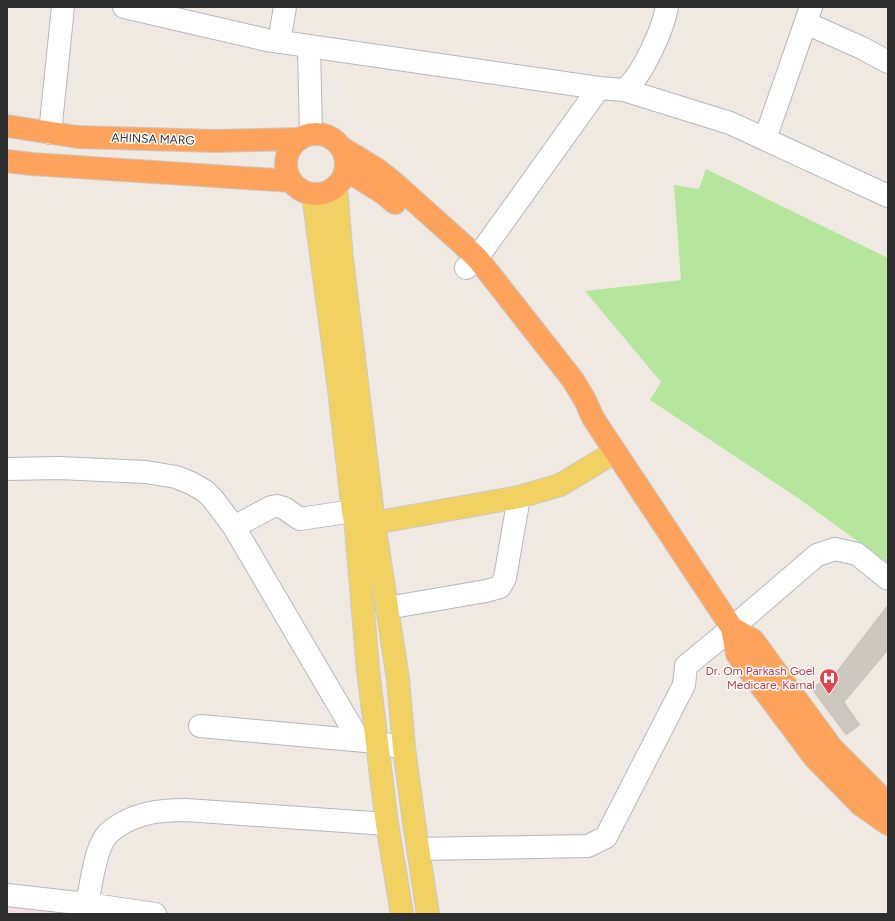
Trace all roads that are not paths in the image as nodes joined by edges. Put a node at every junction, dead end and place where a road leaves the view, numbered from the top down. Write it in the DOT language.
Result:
graph roads {
  1 [pos="63,7"];
  2 [pos="124,7"];
  3 [pos="285,7"];
  4 [pos="666,7"];
  5 [pos="808,15"];
  6 [pos="279,42"];
  7 [pos="309,46"];
  8 [pos="888,62"];
  9 [pos="599,88"];
  10 [pos="624,90"];
  11 [pos="7,126"];
  12 [pos="50,133"];
  13 [pos="305,136"];
  14 [pos="764,139"];
  15 [pos="342,148"];
  16 [pos="7,161"];
  17 [pos="341,178"];
  18 [pos="291,181"];
  19 [pos="313,194"];
  20 [pos="888,196"];
  21 [pos="472,263"];
  22 [pos="354,435"];
  23 [pos="615,452"];
  24 [pos="7,469"];
  25 [pos="519,497"];
  26 [pos="353,511"];
  27 [pos="374,522"];
  28 [pos="234,527"];
  29 [pos="888,579"];
  30 [pos="387,608"];
  31 [pos="732,628"];
  32 [pos="200,726"];
  33 [pos="368,741"];
  34 [pos="404,748"];
  35 [pos="888,802"];
  36 [pos="387,824"];
  37 [pos="888,824"];
  38 [pos="418,849"];
  39 [pos="7,895"];
  40 [pos="87,904"];
  41 [pos="155,914"];
  42 [pos="402,914"];
  43 [pos="428,914"];
  1 -- 12 [label="street"];
  2 -- 6 [label="street"];
  3 -- 6 [label="street"];
  4 -- 10 [label="street"];
  5 -- 8 [label="street"];
  5 -- 14 [label="street"];
  6 -- 7 [label="street"];
  7 -- 9 [label="street"];
  7 -- 13 [label="street"];
  9 -- 10 [label="street"];
  9 -- 21 [label="street"];
  10 -- 14 [label="street"];
  11 -- 12 [label="highway, AHINSA MARG"];
  12 -- 13 [label="highway, AHINSA MARG"];
  13 -- 15 [label="highway"];
  13 -- 18 [label="highway"];
  14 -- 20 [label="street"];
  15 -- 17 [label="highway"];
  15 -- 21 [label="highway"];
  16 -- 18 [label="highway"];
  17 -- 19 [label="highway"];
  17 -- 21 [label="highway"];
  17 -- 22 [label="main road"];
  18 -- 19 [label="highway"];
  19 -- 22 [label="main road"];
  21 -- 23 [label="highway"];
  22 -- 26 [label="main road"];
  22 -- 27 [label="main road"];
  23 -- 25 [label="main road"];
  23 -- 31 [label="highway"];
  24 -- 28 [label="street"];
  25 -- 27 [label="main road"];
  25 -- 30 [label="street"];
  26 -- 28 [label="street"];
  26 -- 33 [label="main road"];
  27 -- 30 [label="main road"];
  28 -- 33 [label="street"];
  29 -- 31 [label="street"];
  30 -- 34 [label="main road"];
  31 -- 35 [label="highway"];
  31 -- 37 [label="highway"];
  31 -- 38 [label="street"];
  32 -- 33 [label="street"];
  33 -- 34 [label="street"];
  33 -- 36 [label="main road"];
  34 -- 38 [label="main road"];
  36 -- 40 [label="street"];
  36 -- 42 [label="main road"];
  38 -- 43 [label="main road"];
  39 -- 40 [label="street"];
  40 -- 41 [label="street"];
}
